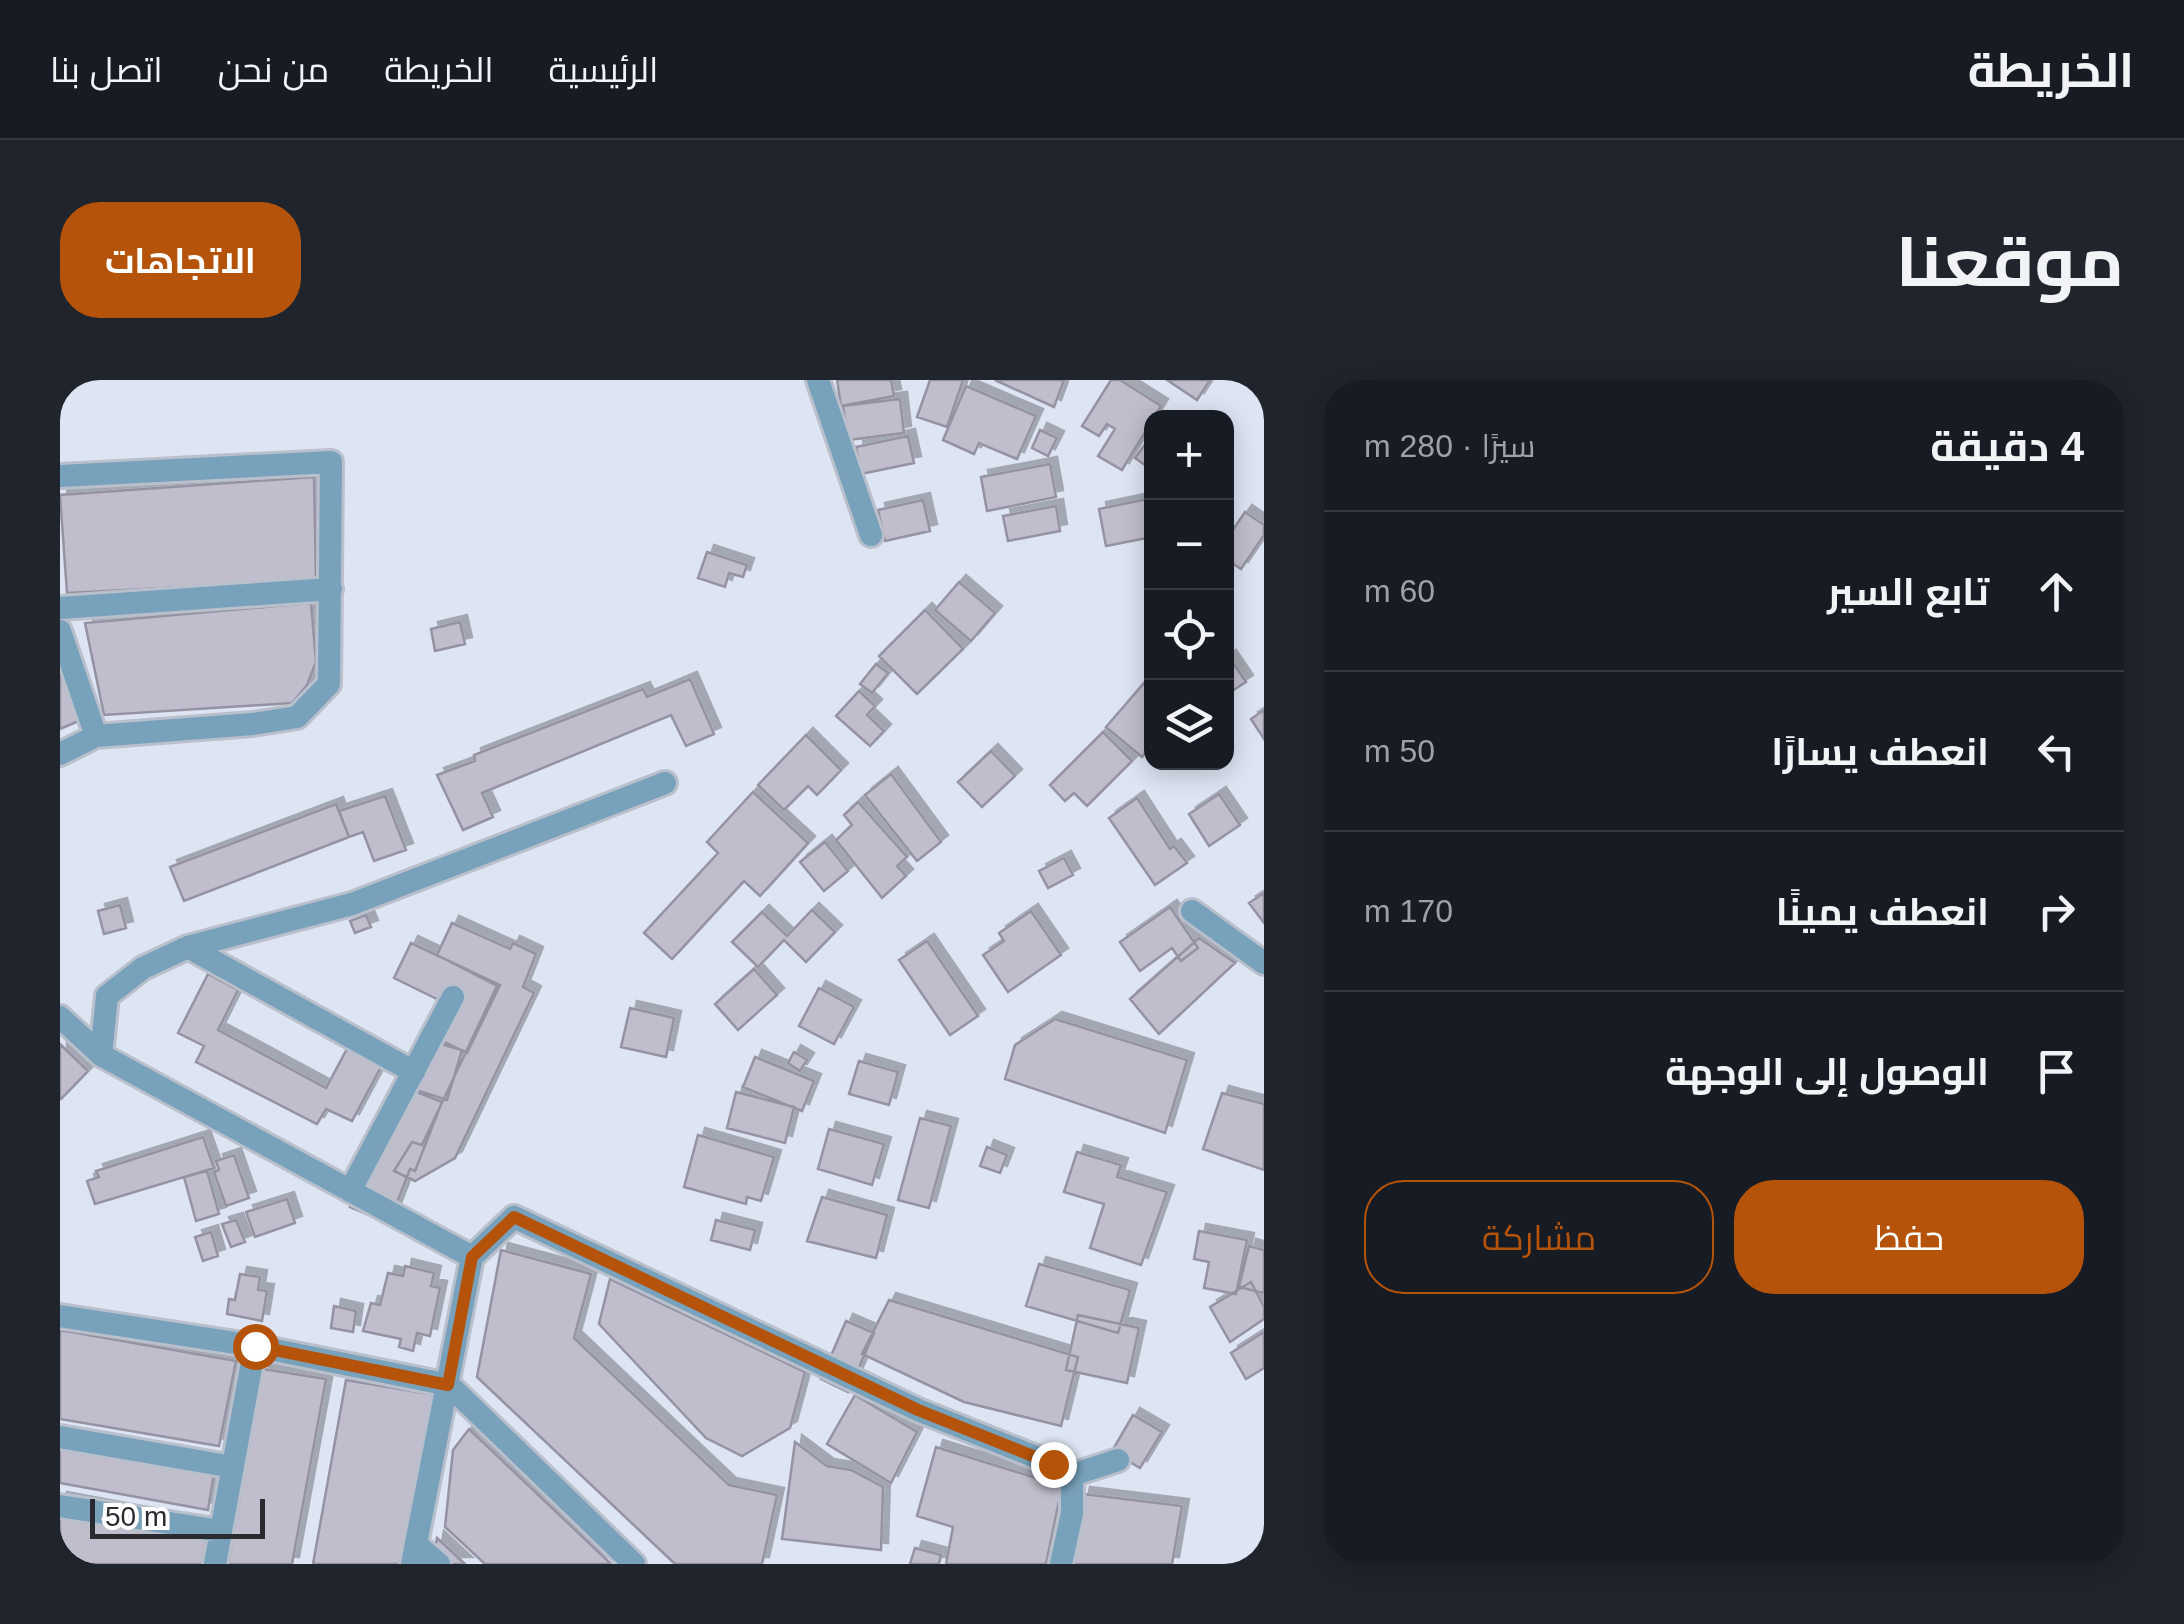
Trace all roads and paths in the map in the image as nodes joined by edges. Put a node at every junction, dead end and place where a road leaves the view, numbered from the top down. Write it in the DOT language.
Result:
graph roads {
  1 [pos="815,381"];
  2 [pos="60,476"];
  3 [pos="871,536"];
  4 [pos="330,589"];
  5 [pos="60,608"];
  6 [pos="60,631"];
  7 [pos="96,736"];
  8 [pos="60,754"];
  9 [pos="664,783"];
  10 [pos="1192,911"];
  11 [pos="188,947"];
  12 [pos="1264,963"];
  13 [pos="454,997"];
  14 [pos="60,1018"];
  15 [pos="102,1055"];
  16 [pos="414,1072"];
  17 [pos="350,1191"];
  18 [pos="472,1257"];
  19 [pos="60,1316"];
  20 [pos="255,1346"];
  21 [pos="448,1385"];
  22 [pos="60,1437"];
  23 [pos="1118,1460"];
  24 [pos="233,1466"];
  25 [pos="1072,1474"];
  26 [pos="60,1506"];
  27 [pos="221,1531"];
  28 [pos="414,1554"];
  29 [pos="215,1564"];
  30 [pos="438,1564"];
  31 [pos="634,1564"];
  32 [pos="1061,1564"];
  1 -- 3 [label="street"];
  2 -- 4 [label="street"];
  4 -- 5 [label="street"];
  4 -- 7 [label="street"];
  6 -- 7 [label="street"];
  7 -- 8 [label="street"];
  9 -- 11 [label="street"];
  10 -- 12 [label="street"];
  11 -- 15 [label="street"];
  11 -- 16 [label="street"];
  13 -- 16 [label="street"];
  14 -- 15 [label="street"];
  15 -- 17 [label="street"];
  16 -- 17 [label="street"];
  17 -- 18 [label="street"];
  18 -- 21 [label="street"];
  18 -- 25 [label="street"];
  19 -- 20 [label="street"];
  20 -- 21 [label="street"];
  20 -- 24 [label="street"];
  21 -- 28 [label="street"];
  21 -- 31 [label="street"];
  22 -- 24 [label="street"];
  23 -- 25 [label="street"];
  24 -- 27 [label="street"];
  25 -- 32 [label="street"];
  26 -- 27 [label="street"];
  27 -- 29 [label="street"];
  28 -- 30 [label="street"];
}
